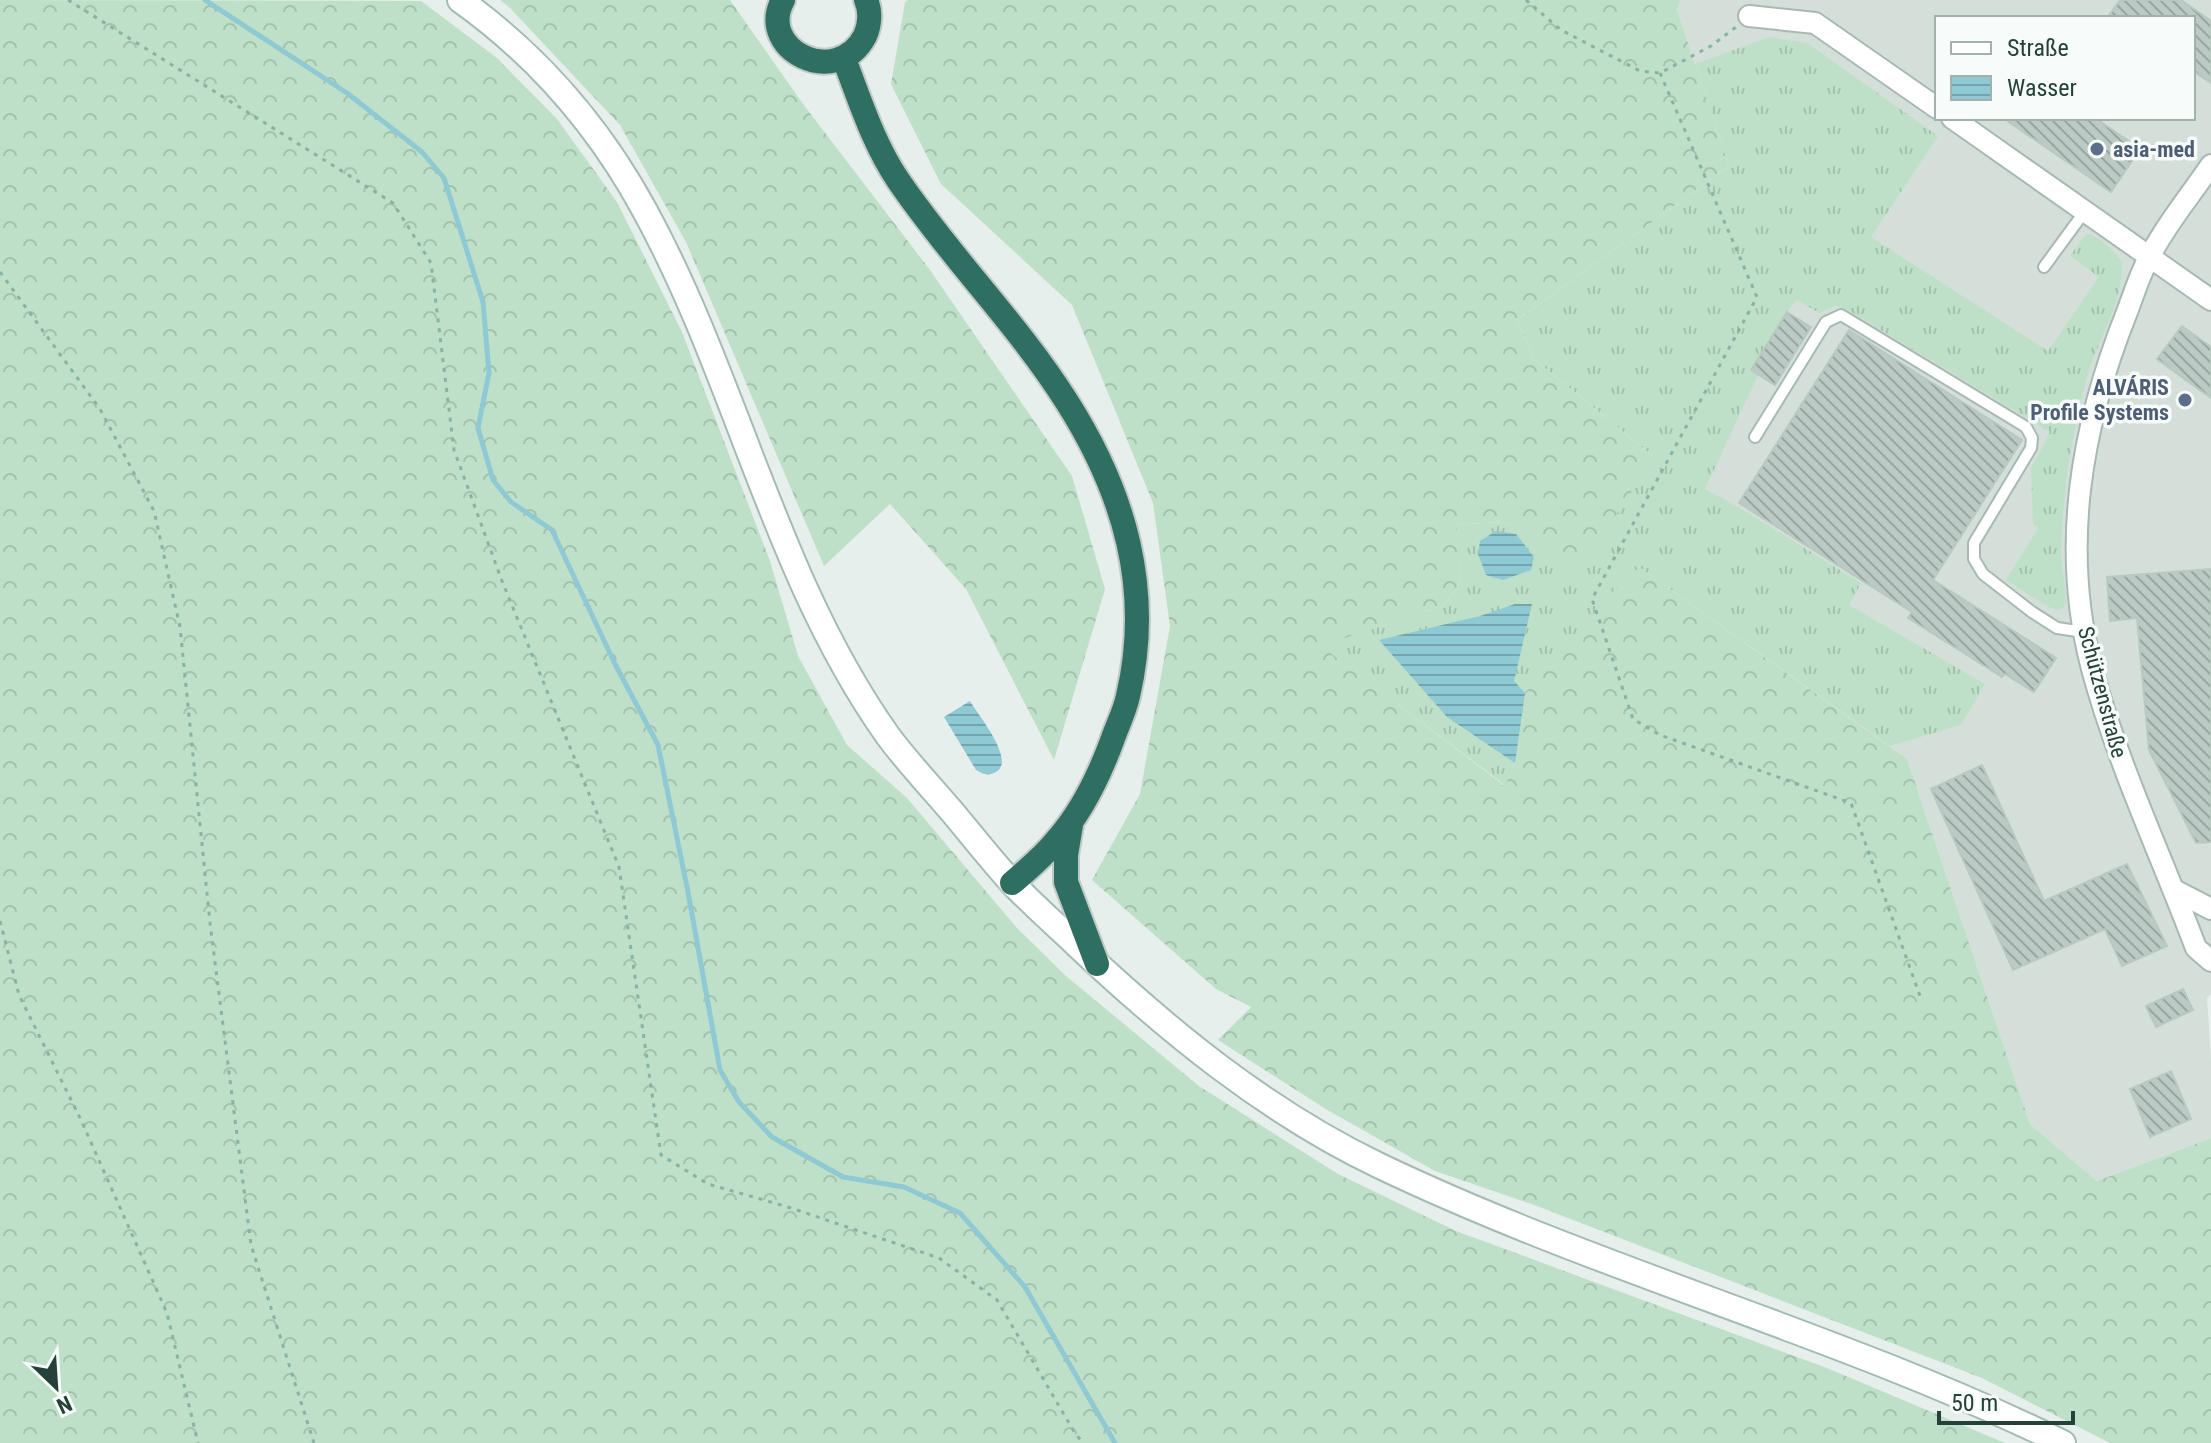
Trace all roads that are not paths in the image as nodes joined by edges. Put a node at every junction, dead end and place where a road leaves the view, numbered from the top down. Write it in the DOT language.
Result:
graph roads {
  1 [pos="460,0"];
  2 [pos="783,0"];
  3 [pos="866,0"];
  4 [pos="1749,16"];
  5 [pos="844,59"];
  6 [pos="1935,107"];
  7 [pos="1955,120"];
  8 [pos="2211,165"];
  9 [pos="2085,211"];
  10 [pos="2150,256"];
  11 [pos="2044,267"];
  12 [pos="2211,300"];
  13 [pos="1755,437"];
  14 [pos="2086,633"];
  15 [pos="1072,819"];
  16 [pos="1012,883"];
  17 [pos="2174,890"];
  18 [pos="2211,909"];
  19 [pos="2211,961"];
  20 [pos="1097,964"];
  21 [pos="2063,1443"];
  1 -- 16 [label="main road"];
  2 -- 5 [label="highway"];
  3 -- 5 [label="highway"];
  4 -- 6 [label="street"];
  5 -- 15 [label="highway"];
  7 -- 9 [label="street"];
  8 -- 10 [label="street, Schützenstraße"];
  9 -- 10 [label="street"];
  9 -- 11 [label="lane"];
  10 -- 12 [label="street"];
  10 -- 14 [label="street, Schützenstraße"];
  13 -- 14 [label="lane"];
  14 -- 17 [label="street, Schützenstraße"];
  15 -- 16 [label="highway"];
  15 -- 20 [label="highway"];
  16 -- 20 [label="main road"];
  17 -- 18 [label="street"];
  17 -- 19 [label="street, Schützenstraße"];
  20 -- 21 [label="main road"];
}
